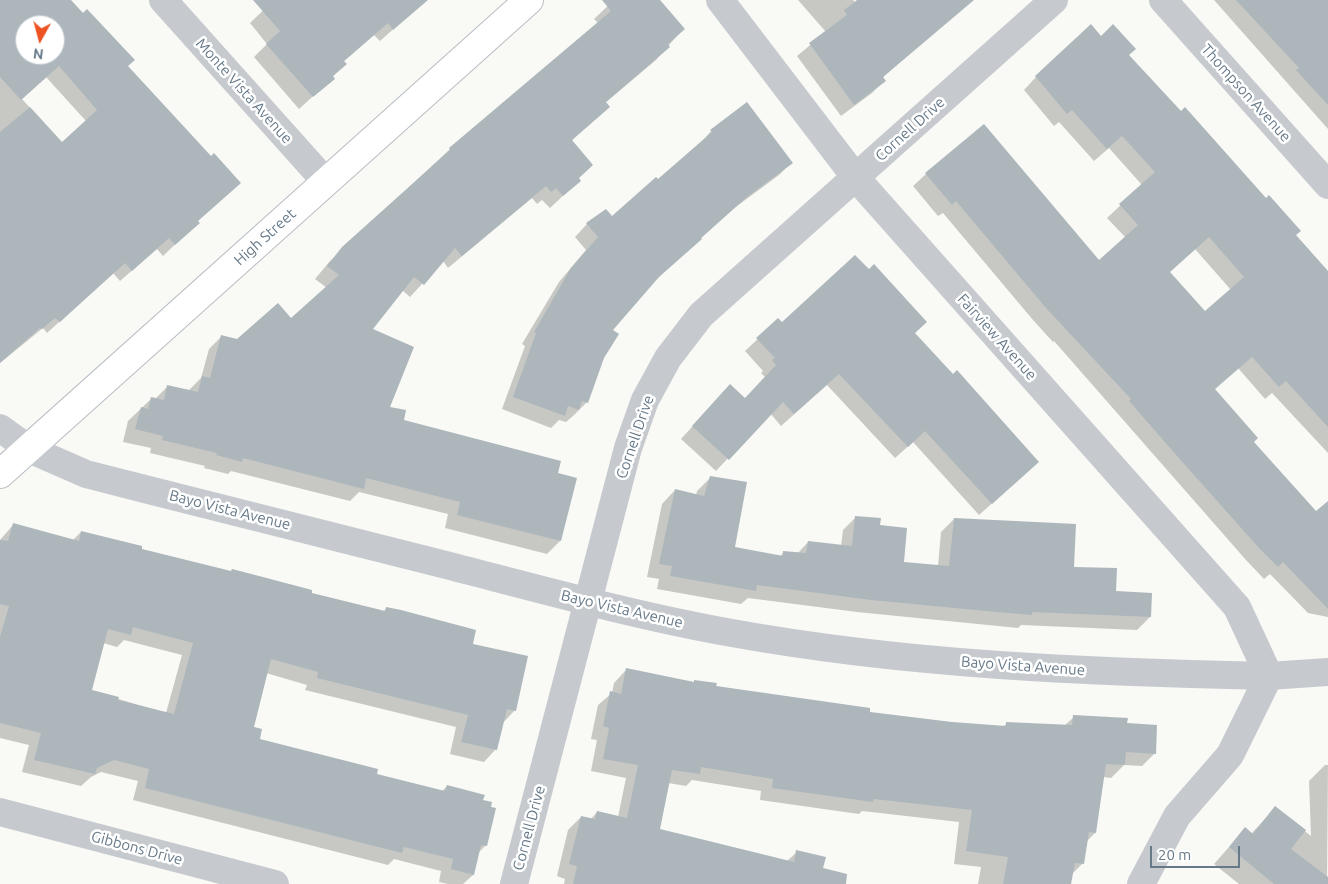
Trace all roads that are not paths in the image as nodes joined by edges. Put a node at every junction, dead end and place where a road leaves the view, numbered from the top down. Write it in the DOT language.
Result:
graph roads {
  1 [pos="162,0"];
  2 [pos="529,0"];
  3 [pos="720,0"];
  4 [pos="1054,0"];
  5 [pos="1163,0"];
  6 [pos="856,178"];
  7 [pos="326,182"];
  8 [pos="1328,185"];
  9 [pos="0,428"];
  10 [pos="29,449"];
  11 [pos="0,474"];
  12 [pos="589,602"];
  13 [pos="1328,672"];
  14 [pos="1269,676"];
  15 [pos="0,812"];
  16 [pos="275,884"];
  17 [pos="514,884"];
  18 [pos="1141,884"];
  1 -- 7 [label="street, Monte Vista Avenue"];
  2 -- 7 [label="main road, High Street"];
  3 -- 6 [label="street, Fairview Avenue"];
  4 -- 6 [label="street, Cornell Drive"];
  5 -- 8 [label="street, Thompson Avenue"];
  6 -- 12 [label="street, Cornell Drive"];
  6 -- 14 [label="street, Fairview Avenue"];
  7 -- 10 [label="main road, High Street"];
  9 -- 10 [label="street, Bayo Vista Avenue"];
  10 -- 11 [label="main road, High Street"];
  10 -- 12 [label="street, Bayo Vista Avenue"];
  12 -- 14 [label="street, Bayo Vista Avenue"];
  12 -- 17 [label="street, Cornell Drive"];
  13 -- 14 [label="street, Bayo Vista Avenue"];
  14 -- 18 [label="street"];
  15 -- 16 [label="street, Gibbons Drive"];
}
